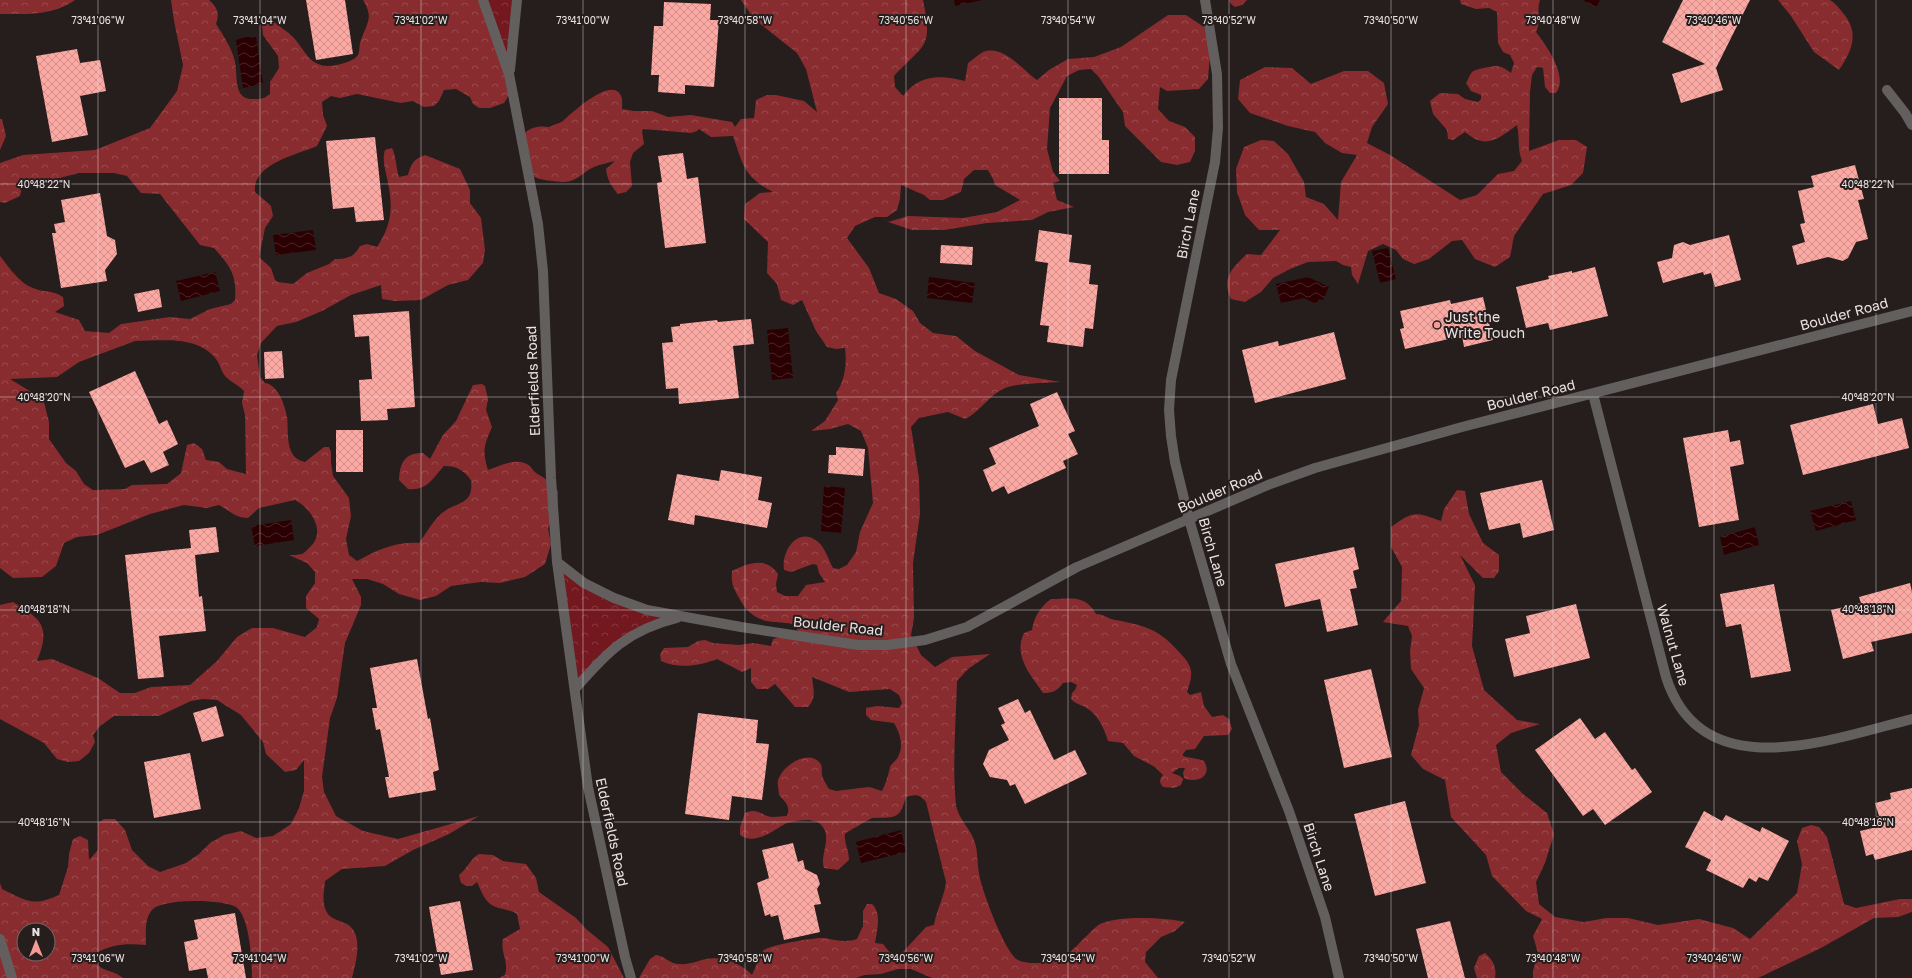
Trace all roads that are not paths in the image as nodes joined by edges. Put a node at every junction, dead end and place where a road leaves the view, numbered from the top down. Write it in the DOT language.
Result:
graph roads {
  1 [pos="483,0"];
  2 [pos="518,0"];
  3 [pos="1205,0"];
  4 [pos="509,74"];
  5 [pos="1887,90"];
  6 [pos="1912,125"];
  7 [pos="1912,311"];
  8 [pos="1593,394"];
  9 [pos="1189,519"];
  10 [pos="557,562"];
  11 [pos="681,617"];
  12 [pos="575,689"];
  13 [pos="1912,719"];
  14 [pos="0,939"];
  15 [pos="12,978"];
  16 [pos="631,978"];
  17 [pos="1339,978"];
  1 -- 4 [label="street, Elderfields Road"];
  2 -- 4 [label="street, Elderfields Road"];
  3 -- 9 [label="street, Birch Lane"];
  4 -- 10 [label="street, Elderfields Road"];
  5 -- 6 [label="street"];
  7 -- 8 [label="street, Boulder Road"];
  8 -- 9 [label="street, Boulder Road"];
  8 -- 13 [label="street, Walnut Lane"];
  9 -- 11 [label="street, Boulder Road"];
  9 -- 17 [label="street, Birch Lane"];
  10 -- 11 [label="street, Boulder Road"];
  10 -- 12 [label="street, Elderfields Road"];
  11 -- 12 [label="street"];
  12 -- 16 [label="street, Elderfields Road"];
  14 -- 15 [label="street"];
}
